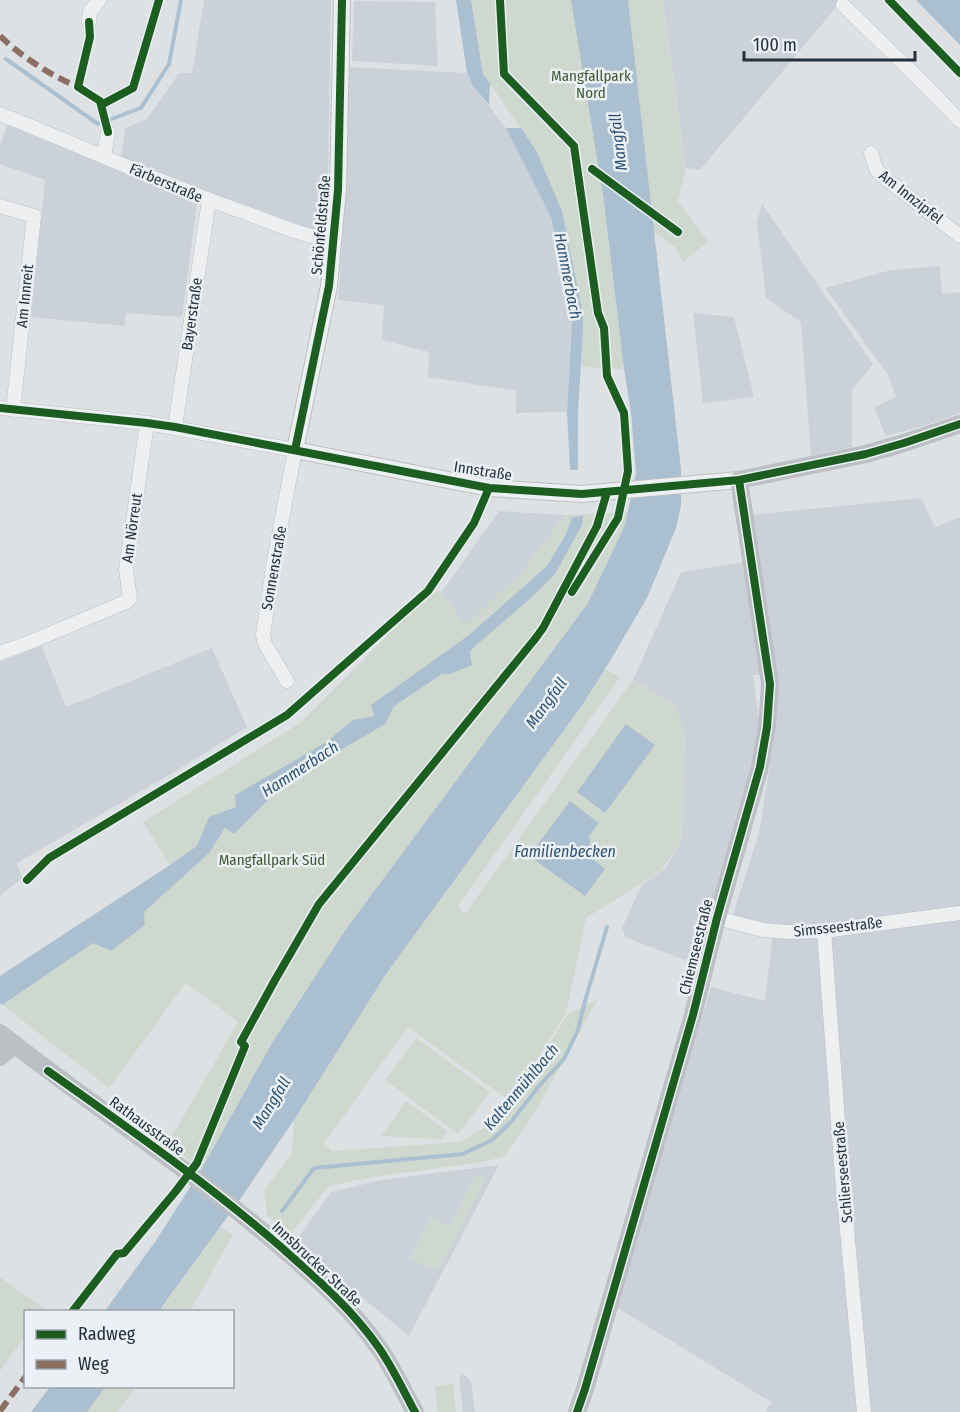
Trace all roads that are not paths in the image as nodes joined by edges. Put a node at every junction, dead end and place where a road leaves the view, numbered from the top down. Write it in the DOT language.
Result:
graph roads {
  1 [pos="99,0"];
  2 [pos="342,0"];
  3 [pos="843,5"];
  4 [pos="89,22"];
  5 [pos="1,117"];
  6 [pos="960,121"];
  7 [pos="108,132"];
  8 [pos="871,153"];
  9 [pos="104,156"];
  10 [pos="209,200"];
  11 [pos="0,206"];
  12 [pos="960,236"];
  13 [pos="333,240"];
  14 [pos="6,409"];
  15 [pos="147,423"];
  16 [pos="960,424"];
  17 [pos="175,427"];
  18 [pos="295,450"];
  19 [pos="739,480"];
  20 [pos="0,653"];
  21 [pos="287,681"];
  22 [pos="960,913"];
  23 [pos="717,918"];
  24 [pos="824,931"];
  25 [pos="0,1033"];
  26 [pos="15,1044"];
  27 [pos="0,1057"];
  28 [pos="258,1227"];
  29 [pos="415,1412"];
  30 [pos="577,1412"];
  31 [pos="864,1412"];
  1 -- 4 [label="street"];
  2 -- 13 [label="street, Schönfeldstraße"];
  3 -- 6 [label="street"];
  5 -- 9 [label="street, Färberstraße"];
  7 -- 9 [label="street"];
  8 -- 12 [label="street, Am Innzipfel"];
  9 -- 10 [label="street, Färberstraße"];
  10 -- 13 [label="street, Färberstraße"];
  10 -- 17 [label="street, Bayerstraße"];
  11 -- 14 [label="street, Am Innreit"];
  13 -- 18 [label="street, Schönfeldstraße"];
  14 -- 15 [label="street, Innstraße"];
  15 -- 17 [label="street, Innstraße"];
  15 -- 20 [label="street, Am Nörreut"];
  16 -- 19 [label="main road, Innstraße"];
  17 -- 18 [label="street, Innstraße"];
  18 -- 19 [label="street, Innstraße"];
  18 -- 21 [label="street, Sonnenstraße"];
  19 -- 23 [label="main road, Chiemseestraße"];
  22 -- 24 [label="street, Simsseestraße"];
  23 -- 24 [label="street, Simsseestraße"];
  23 -- 30 [label="main road, Chiemseestraße"];
  24 -- 31 [label="street, Schlierseestraße"];
  25 -- 26 [label="main road, Rathausstraße"];
  26 -- 27 [label="main road"];
  26 -- 28 [label="main road, Rathausstraße"];
  28 -- 29 [label="main road, Innsbrucker Straße"];
}
